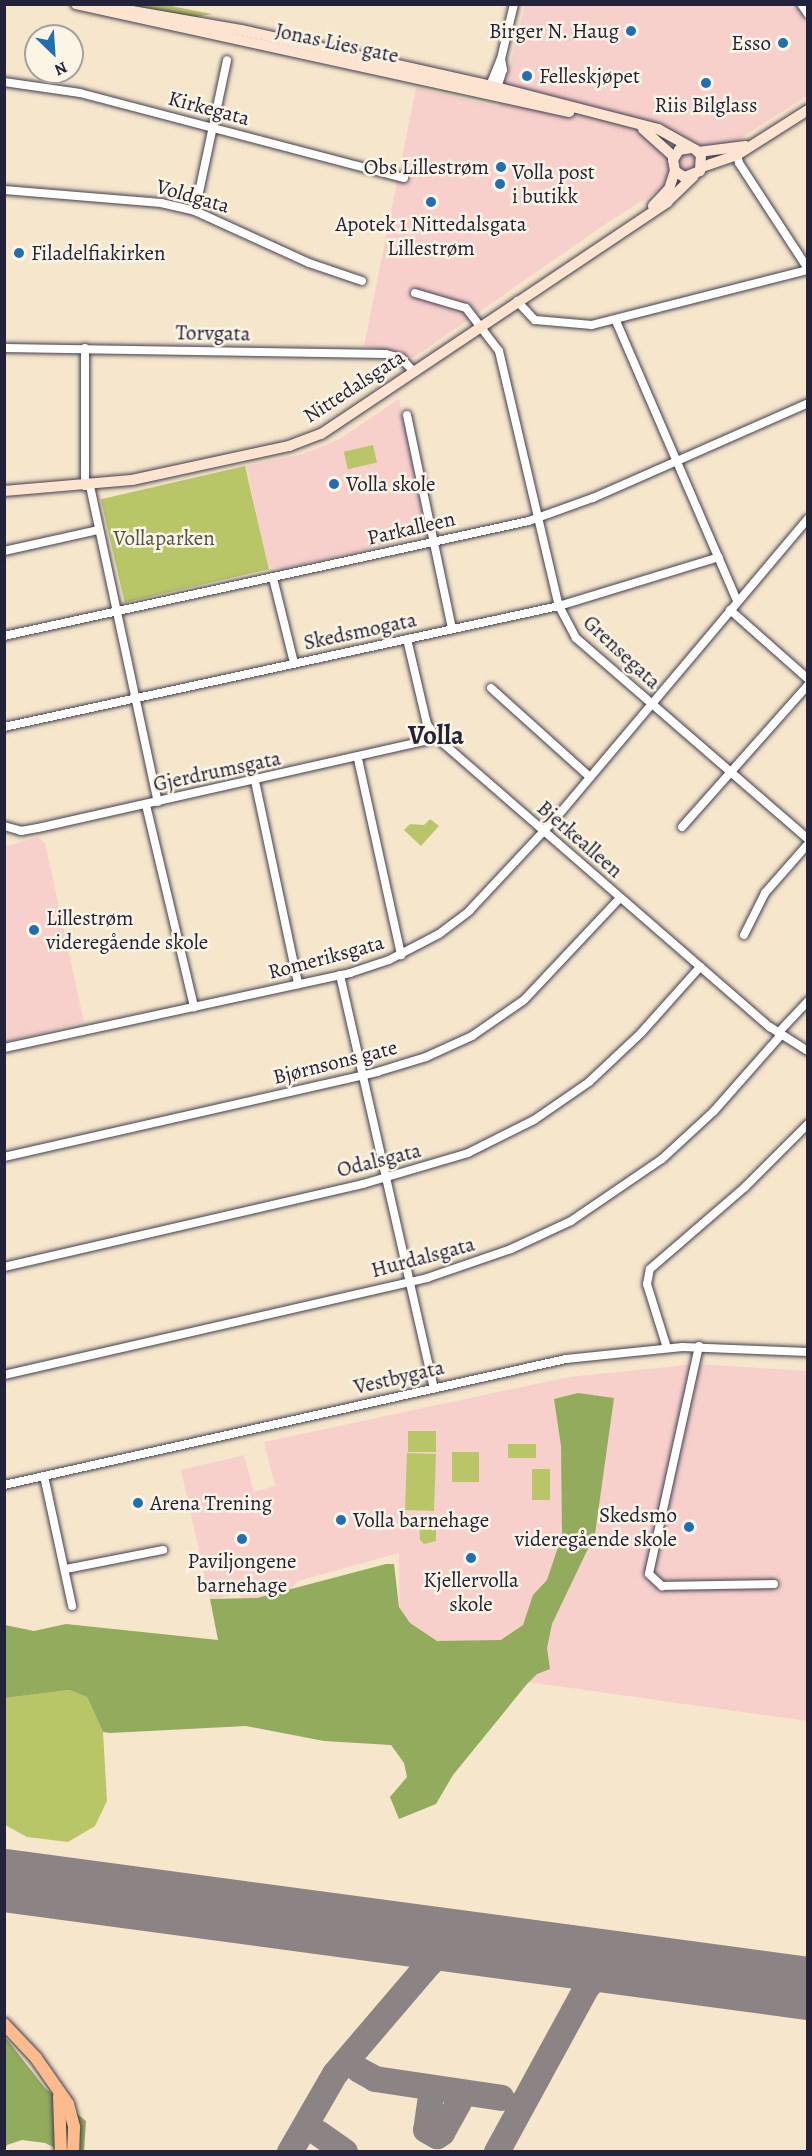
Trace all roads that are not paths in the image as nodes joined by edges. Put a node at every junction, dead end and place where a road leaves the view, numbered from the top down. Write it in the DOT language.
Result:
graph roads {
  1 [pos="76,4"];
  2 [pos="92,4"];
  3 [pos="514,4"];
  4 [pos="801,4"];
  5 [pos="807,14"];
  6 [pos="227,60"];
  7 [pos="4,82"];
  8 [pos="493,89"];
  9 [pos="807,110"];
  10 [pos="637,125"];
  11 [pos="212,128"];
  12 [pos="694,150"];
  13 [pos="736,152"];
  14 [pos="674,157"];
  15 [pos="702,167"];
  16 [pos="675,171"];
  17 [pos="694,176"];
  18 [pos="404,178"];
  19 [pos="4,190"];
  20 [pos="195,211"];
  21 [pos="647,213"];
  22 [pos="807,270"];
  23 [pos="362,281"];
  24 [pos="415,293"];
  25 [pos="517,301"];
  26 [pos="616,321"];
  27 [pos="484,329"];
  28 [pos="4,348"];
  29 [pos="85,348"];
  30 [pos="414,372"];
  31 [pos="807,403"];
  32 [pos="407,415"];
  33 [pos="678,459"];
  34 [pos="87,486"];
  35 [pos="4,491"];
  36 [pos="540,518"];
  37 [pos="807,519"];
  38 [pos="98,530"];
  39 [pos="434,541"];
  40 [pos="4,551"];
  41 [pos="719,557"];
  42 [pos="273,578"];
  43 [pos="737,600"];
  44 [pos="559,606"];
  45 [pos="730,610"];
  46 [pos="116,611"];
  47 [pos="452,628"];
  48 [pos="4,636"];
  49 [pos="407,639"];
  50 [pos="294,663"];
  51 [pos="807,679"];
  52 [pos="807,686"];
  53 [pos="491,688"];
  54 [pos="136,698"];
  55 [pos="650,703"];
  56 [pos="4,727"];
  57 [pos="438,738"];
  58 [pos="358,759"];
  59 [pos="730,772"];
  60 [pos="590,777"];
  61 [pos="255,781"];
  62 [pos="158,802"];
  63 [pos="146,805"];
  64 [pos="4,826"];
  65 [pos="682,827"];
  66 [pos="544,831"];
  67 [pos="807,842"];
  68 [pos="620,898"];
  69 [pos="744,935"];
  70 [pos="401,955"];
  71 [pos="700,967"];
  72 [pos="340,975"];
  73 [pos="298,984"];
  74 [pos="807,1001"];
  75 [pos="194,1007"];
  76 [pos="779,1034"];
  77 [pos="4,1048"];
  78 [pos="807,1051"];
  79 [pos="365,1075"];
  80 [pos="807,1124"];
  81 [pos="4,1157"];
  82 [pos="388,1177"];
  83 [pos="4,1267"];
  84 [pos="411,1281"];
  85 [pos="699,1346"];
  86 [pos="667,1348"];
  87 [pos="807,1352"];
  88 [pos="4,1375"];
  89 [pos="434,1388"];
  90 [pos="44,1476"];
  91 [pos="4,1485"];
  92 [pos="162,1550"];
  93 [pos="66,1569"];
  94 [pos="774,1584"];
  95 [pos="72,1606"];
  96 [pos="4,2024"];
  97 [pos="58,2088"];
  98 [pos="61,2151"];
  99 [pos="73,2151"];
  1 -- 8 [label="main road, Jonas Lies gate"];
  2 -- 8 [label="main road, Jonas Lies gate"];
  3 -- 8 [label="street"];
  4 -- 5 [label="street"];
  6 -- 11 [label="street"];
  7 -- 11 [label="street, Kirkegata"];
  8 -- 10 [label="main road, Jonas Lies gate"];
  9 -- 13 [label="main road"];
  10 -- 12 [label="main road, Jonas Lies gate"];
  10 -- 14 [label="main road, Jonas Lies gate"];
  11 -- 18 [label="street, Kirkegata"];
  11 -- 20 [label="street"];
  12 -- 13 [label="main road"];
  12 -- 14 [label="main road"];
  12 -- 15 [label="main road"];
  13 -- 15 [label="main road"];
  13 -- 22 [label="street"];
  14 -- 16 [label="main road"];
  15 -- 17 [label="main road"];
  16 -- 17 [label="main road"];
  16 -- 21 [label="main road, Nittedalsgata"];
  17 -- 21 [label="main road, Nittedalsgata"];
  19 -- 20 [label="street, Voldgata"];
  20 -- 23 [label="street, Voldgata"];
  21 -- 25 [label="main road, Nittedalsgata"];
  22 -- 26 [label="street"];
  24 -- 27 [label="street"];
  25 -- 26 [label="street"];
  25 -- 27 [label="main road, Nittedalsgata"];
  26 -- 33 [label="street"];
  27 -- 30 [label="main road, Nittedalsgata"];
  27 -- 36 [label="street, Grensegata"];
  28 -- 29 [label="street, Torvgata"];
  29 -- 30 [label="street, Torvgata"];
  29 -- 34 [label="street"];
  30 -- 34 [label="main road, Nittedalsgata"];
  31 -- 33 [label="street, Parkalleen"];
  32 -- 39 [label="street"];
  33 -- 36 [label="street, Parkalleen"];
  33 -- 41 [label="street"];
  34 -- 35 [label="main road, Nittedalsgata"];
  34 -- 38 [label="street"];
  36 -- 39 [label="street, Parkalleen"];
  36 -- 44 [label="street, Grensegata"];
  37 -- 43 [label="street, Romeriksgata"];
  38 -- 40 [label="street"];
  38 -- 46 [label="street"];
  39 -- 42 [label="street, Parkalleen"];
  39 -- 47 [label="street"];
  41 -- 43 [label="street"];
  41 -- 44 [label="street, Skedsmogata"];
  42 -- 46 [label="street, Parkalleen"];
  42 -- 50 [label="street"];
  43 -- 45 [label="street, Romeriksgata"];
  44 -- 47 [label="street, Skedsmogata"];
  44 -- 55 [label="street, Grensegata"];
  45 -- 51 [label="street"];
  45 -- 55 [label="street, Romeriksgata"];
  46 -- 48 [label="street, Parkalleen"];
  46 -- 54 [label="street"];
  47 -- 49 [label="street, Skedsmogata"];
  49 -- 50 [label="street, Skedsmogata"];
  49 -- 57 [label="street, Bjerkealleen"];
  50 -- 54 [label="street, Skedsmogata"];
  52 -- 59 [label="street"];
  53 -- 60 [label="street"];
  54 -- 56 [label="street, Skedsmogata"];
  54 -- 62 [label="street"];
  55 -- 59 [label="street, Grensegata"];
  55 -- 60 [label="street, Romeriksgata"];
  57 -- 58 [label="street, Gjerdrumsgata"];
  57 -- 66 [label="street, Bjerkealleen"];
  58 -- 61 [label="street, Gjerdrumsgata"];
  58 -- 70 [label="street"];
  59 -- 65 [label="street"];
  59 -- 67 [label="street, Grensegata"];
  60 -- 66 [label="street, Romeriksgata"];
  61 -- 62 [label="street, Gjerdrumsgata"];
  61 -- 73 [label="street"];
  62 -- 63 [label="street, Gjerdrumsgata"];
  63 -- 64 [label="street, Gjerdrumsgata"];
  63 -- 75 [label="street"];
  66 -- 68 [label="street, Bjerkealleen"];
  66 -- 70 [label="street, Romeriksgata"];
  67 -- 69 [label="street"];
  68 -- 71 [label="street, Bjerkealleen"];
  68 -- 79 [label="street, Bjørnsons gate"];
  70 -- 72 [label="street, Romeriksgata"];
  71 -- 76 [label="street, Bjerkealleen"];
  71 -- 82 [label="street, Odalsgata"];
  72 -- 73 [label="street, Romeriksgata"];
  72 -- 79 [label="street"];
  73 -- 75 [label="street, Romeriksgata"];
  74 -- 76 [label="street"];
  75 -- 77 [label="street, Romeriksgata"];
  76 -- 78 [label="street, Bjerkealleen"];
  76 -- 84 [label="street, Hurdalsgata"];
  79 -- 81 [label="street, Bjørnsons gate"];
  79 -- 82 [label="street"];
  80 -- 86 [label="street"];
  82 -- 83 [label="street, Odalsgata"];
  82 -- 84 [label="street"];
  84 -- 88 [label="street, Hurdalsgata"];
  84 -- 89 [label="street"];
  85 -- 86 [label="street, Vestbygata"];
  85 -- 87 [label="street, Vestbygata"];
  85 -- 94 [label="street"];
  86 -- 89 [label="street, Vestbygata"];
  89 -- 90 [label="street, Vestbygata"];
  90 -- 91 [label="street, Vestbygata"];
  90 -- 93 [label="street"];
  92 -- 93 [label="street"];
  93 -- 95 [label="street"];
  96 -- 97 [label="main road"];
  97 -- 98 [label="main road"];
  97 -- 99 [label="main road"];
}
